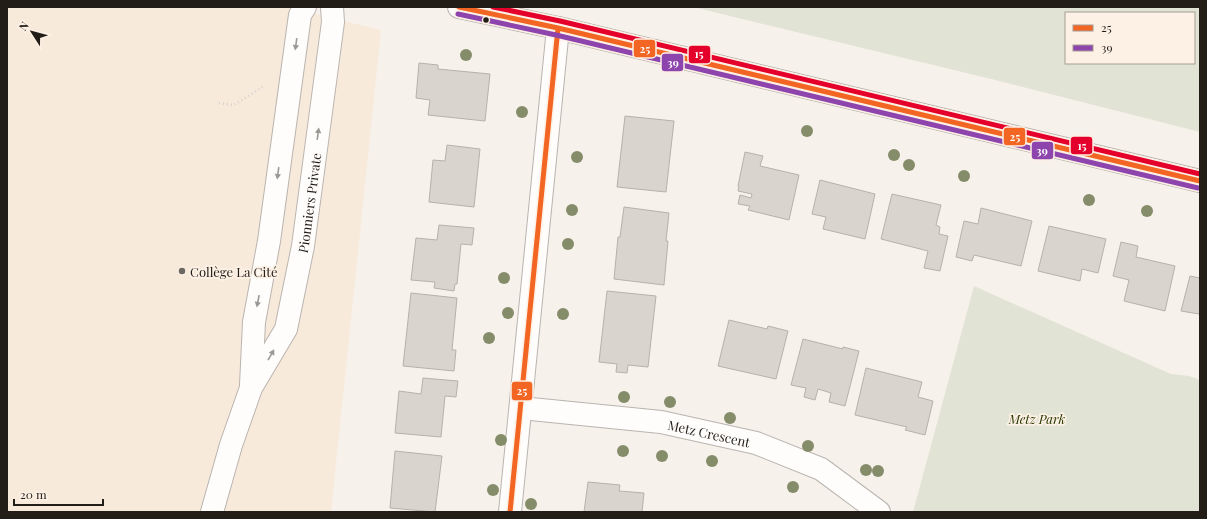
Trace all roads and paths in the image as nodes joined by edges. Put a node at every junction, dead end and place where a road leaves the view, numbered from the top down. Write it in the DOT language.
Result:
graph roads {
  1 [pos="305,7"];
  2 [pos="332,7"];
  3 [pos="459,7"];
  4 [pos="558,28"];
  5 [pos="267,83"];
  6 [pos="219,103"];
  7 [pos="1200,181"];
  8 [pos="251,388"];
  9 [pos="521,408"];
  10 [pos="212,512"];
  11 [pos="510,512"];
  12 [pos="879,512"];
  1 -- 8 [label="street, Pionniers Private, one-way"];
  8 -- 2 [label="street, Pionniers Private, one-way"];
  3 -- 4 [label="street"];
  4 -- 7 [label="street"];
  4 -- 9 [label="street"];
  5 -- 6 [label="path"];
  8 -- 10 [label="street, Pionniers Private"];
  9 -- 11 [label="street"];
  9 -- 12 [label="street, Metz Crescent"];
}
